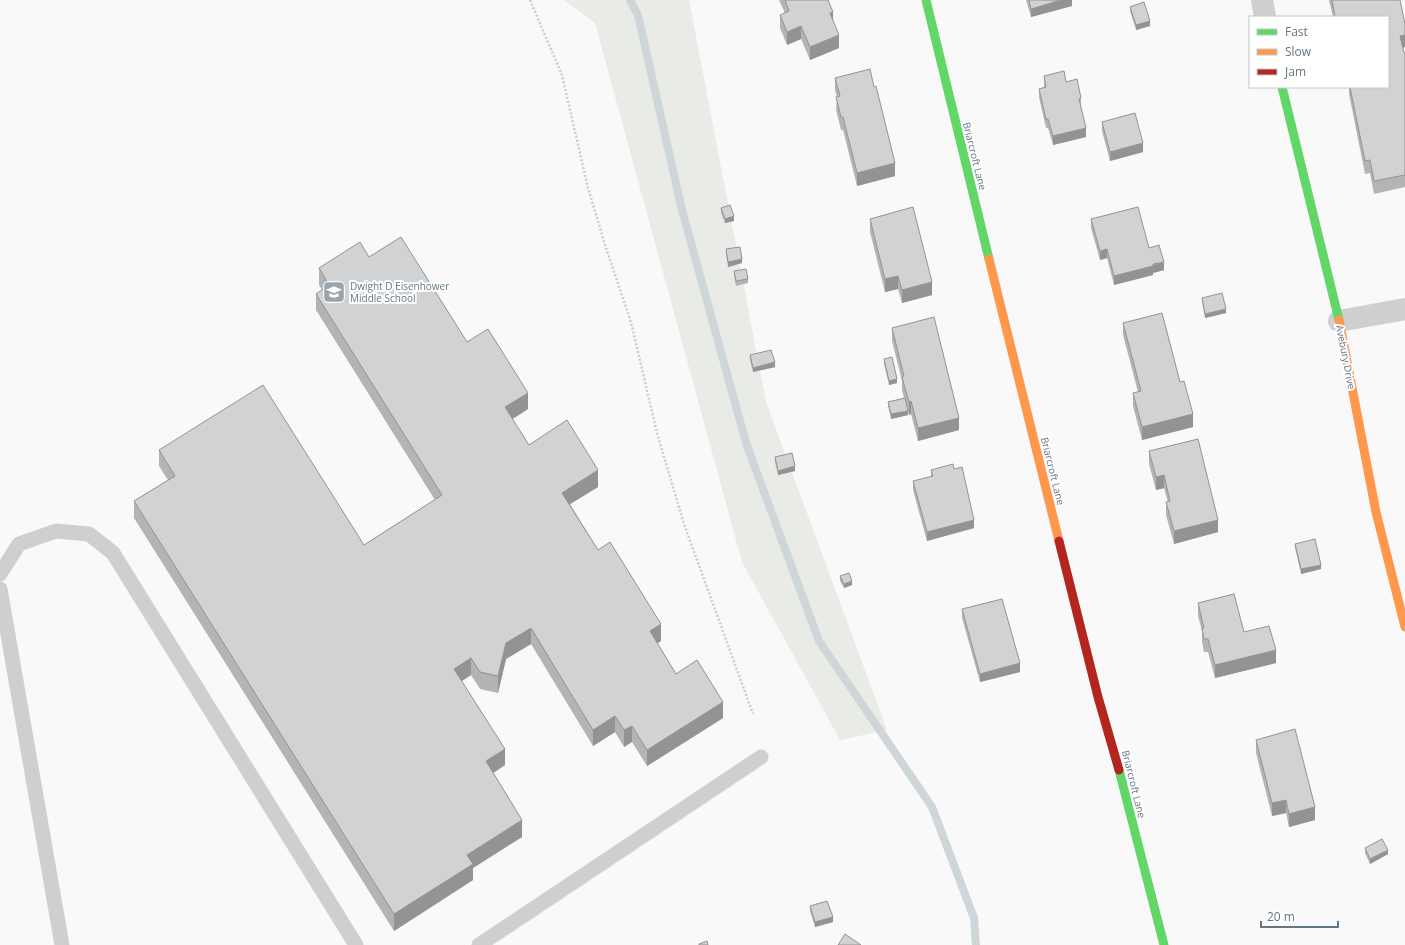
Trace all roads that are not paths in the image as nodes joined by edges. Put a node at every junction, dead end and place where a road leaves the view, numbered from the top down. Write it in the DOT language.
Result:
graph roads {
  1 [pos="926,0"];
  2 [pos="1262,0"];
  3 [pos="1265,16"];
  4 [pos="1282,88"];
  5 [pos="1405,309"];
  6 [pos="1339,321"];
  7 [pos="0,574"];
  8 [pos="0,589"];
  9 [pos="1405,627"];
  10 [pos="761,757"];
  11 [pos="62,945"];
  12 [pos="356,945"];
  13 [pos="479,945"];
  14 [pos="1164,945"];
  1 -- 14 [label="street, Briarcroft Lane"];
  2 -- 3 [label="street"];
  4 -- 6 [label="street, Avebury Drive"];
  5 -- 6 [label="street"];
  6 -- 9 [label="street, Avebury Drive"];
  7 -- 12 [label="lane"];
  8 -- 11 [label="lane"];
  10 -- 13 [label="lane"];
}
